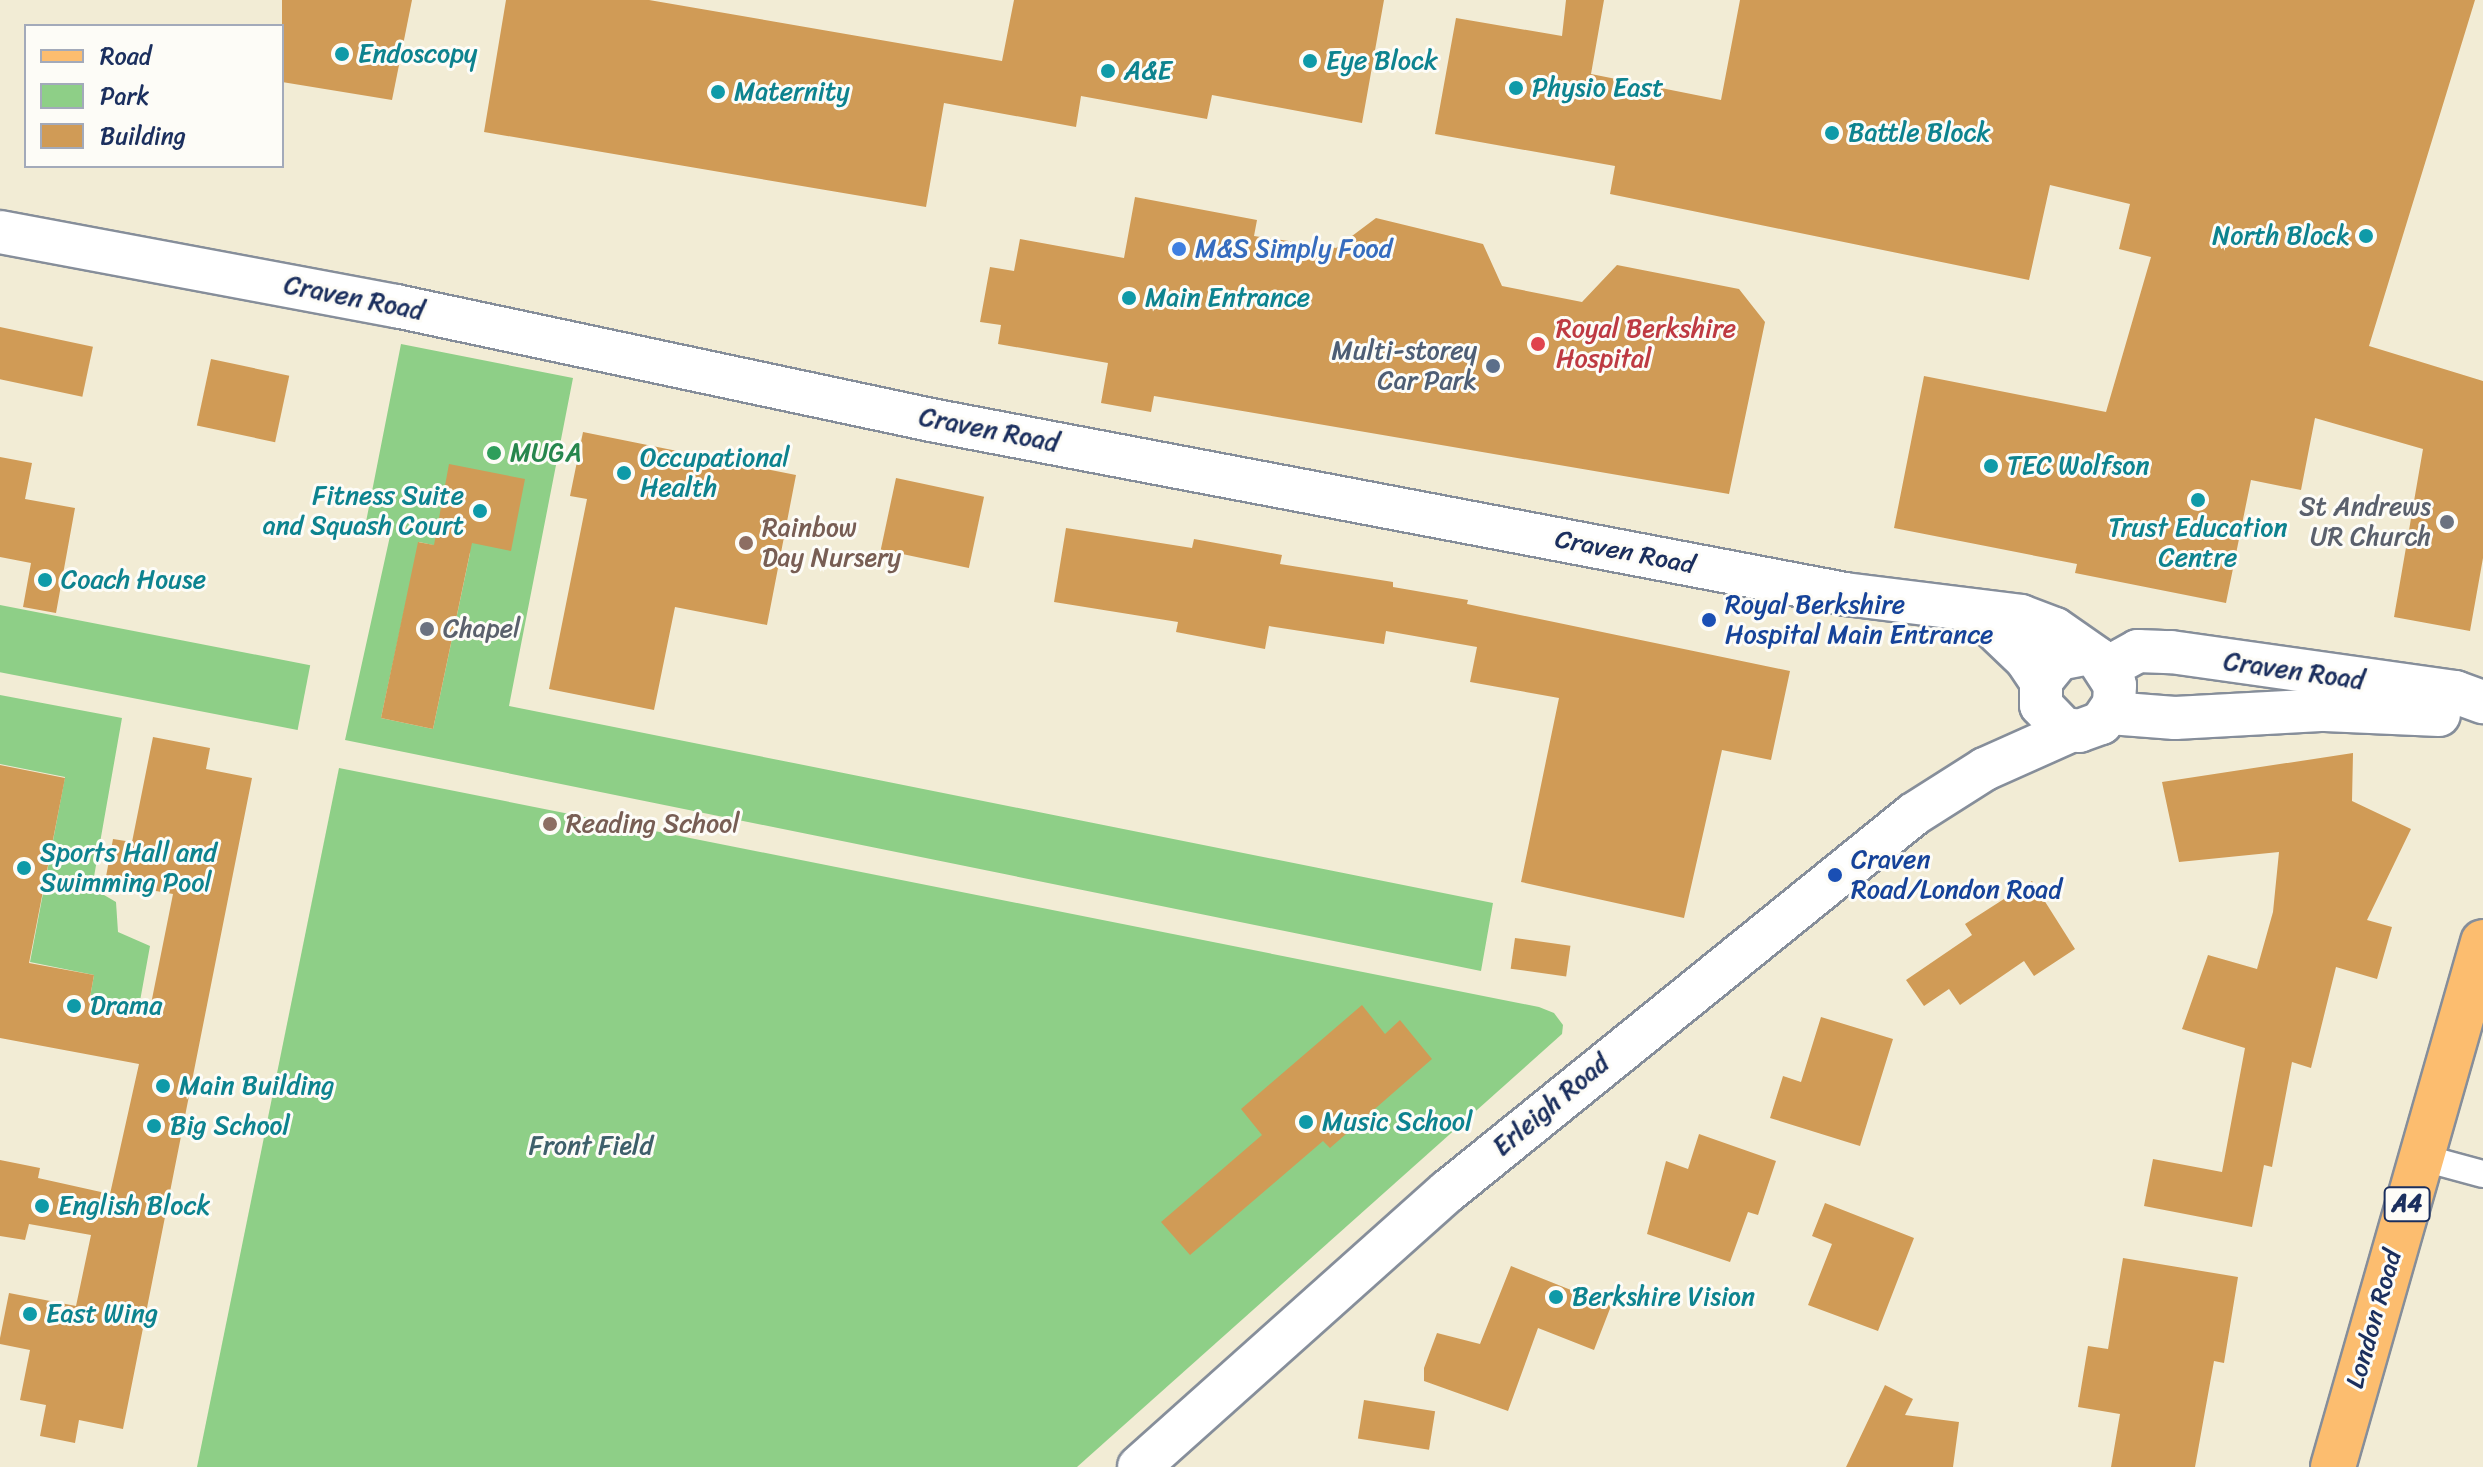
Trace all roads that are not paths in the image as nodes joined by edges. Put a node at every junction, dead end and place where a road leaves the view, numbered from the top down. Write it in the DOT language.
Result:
graph roads {
  1 [pos="0,232"];
  2 [pos="1980,615"];
  3 [pos="2096,661"];
  4 [pos="2483,703"];
  5 [pos="2051,705"];
  6 [pos="2110,713"];
  7 [pos="2483,942"];
  8 [pos="2420,1157"];
  9 [pos="2483,1174"];
  10 [pos="1139,1467"];
  11 [pos="2333,1467"];
  1 -- 2 [label="street, Craven Road"];
  2 -- 3 [label="street, Craven Road"];
  2 -- 5 [label="street"];
  3 -- 4 [label="street, Craven Road"];
  3 -- 5 [label="street, Craven Road"];
  3 -- 6 [label="street"];
  4 -- 6 [label="street, Craven Road"];
  5 -- 6 [label="street"];
  5 -- 10 [label="street, Erleigh Road"];
  7 -- 8 [label="main road, London Road / A4"];
  8 -- 9 [label="street"];
  8 -- 11 [label="main road, London Road / A4"];
}
